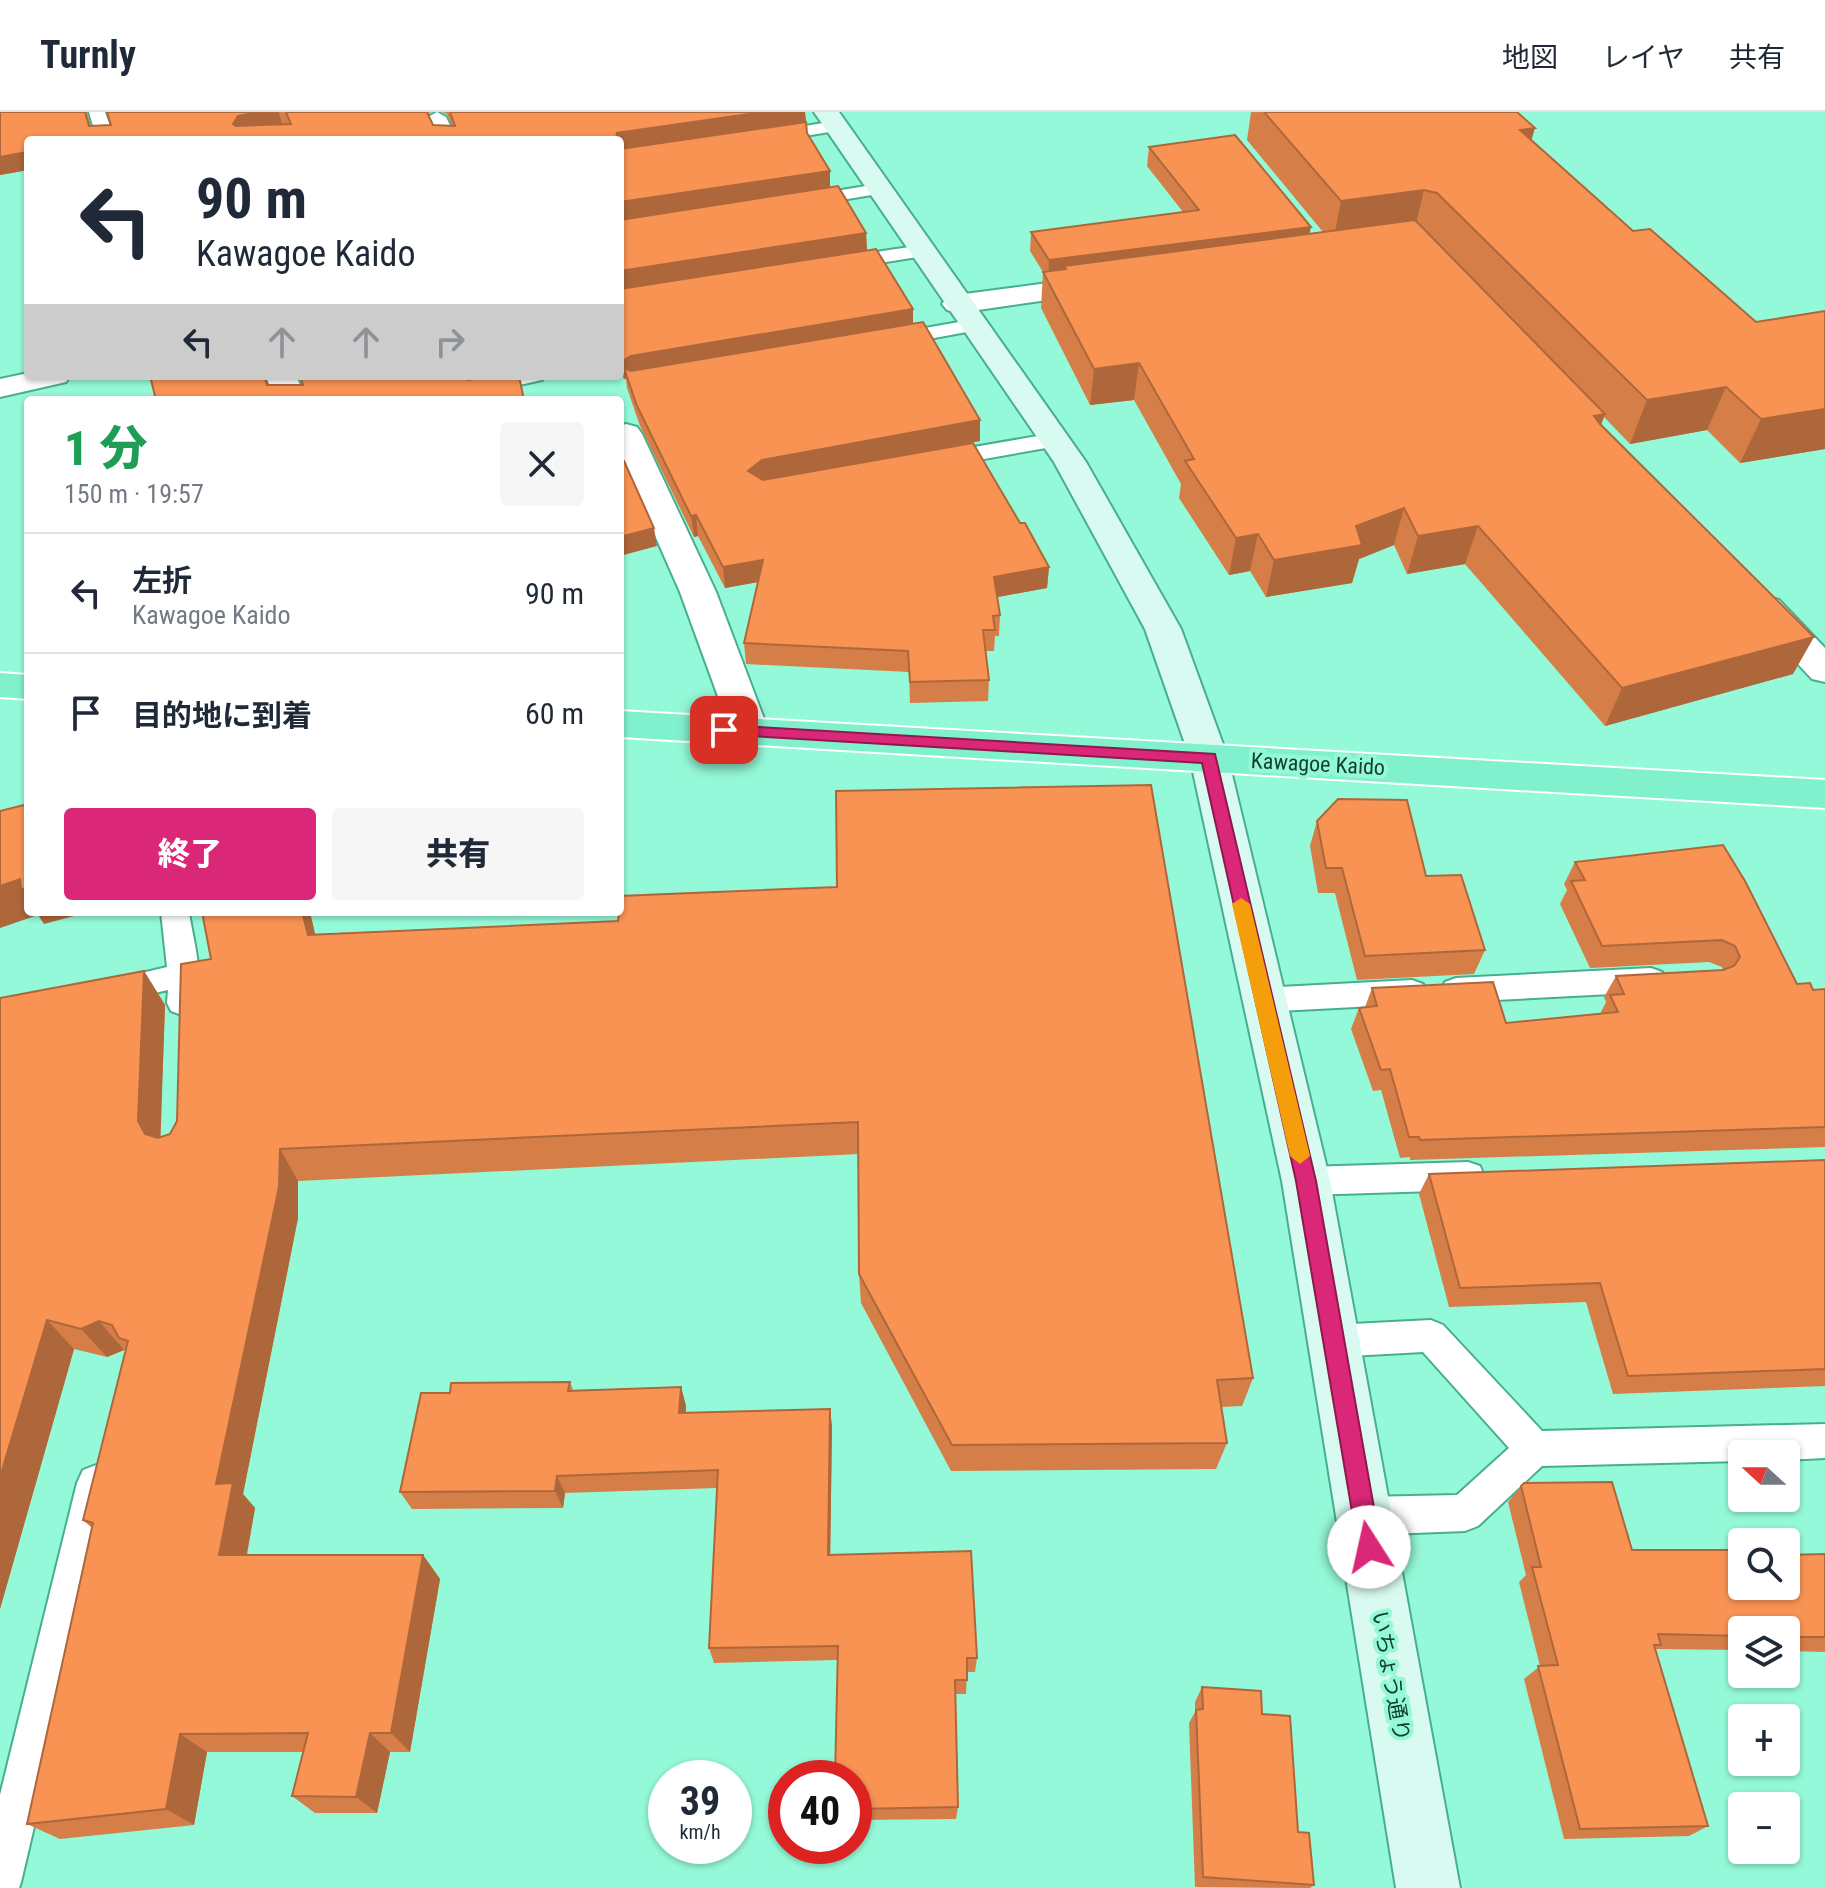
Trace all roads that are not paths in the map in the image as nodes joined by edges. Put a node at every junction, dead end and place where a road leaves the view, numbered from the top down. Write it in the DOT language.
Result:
graph roads {
  1 [pos="97,112"];
  2 [pos="437,117"];
  3 [pos="831,119"];
  4 [pos="105,136"];
  5 [pos="446,136"];
  6 [pos="742,140"];
  7 [pos="878,189"];
  8 [pos="787,203"];
  9 [pos="923,251"];
  10 [pos="825,266"];
  11 [pos="1124,282"];
  12 [pos="967,314"];
  13 [pos="862,344"];
  14 [pos="37,380"];
  15 [pos="468,380"];
  16 [pos="516,380"];
  17 [pos="0,388"];
  18 [pos="1055,440"];
  19 [pos="628,456"];
  20 [pos="921,464"];
  21 [pos="1748,589"];
  22 [pos="1825,670"];
  23 [pos="0,685"];
  24 [pos="24,687"];
  25 [pos="624,724"];
  26 [pos="750,732"];
  27 [pos="1209,758"];
  28 [pos="1825,794"];
  29 [pos="176,916"];
  30 [pos="183,975"];
  31 [pos="1678,978"];
  32 [pos="78,998"];
  33 [pos="1262,1000"];
  34 [pos="182,1034"];
  35 [pos="1491,1175"];
  36 [pos="1306,1181"];
  37 [pos="1332,1341"];
  38 [pos="1825,1441"];
  39 [pos="105,1447"];
  40 [pos="1534,1449"];
  41 [pos="1364,1516"];
  42 [pos="0,1882"];
  43 [pos="1428,1888"];
  1 -- 4 [label="lane"];
  2 -- 5 [label="lane"];
  3 -- 6 [label="lane"];
  3 -- 7 [label="street, いちょう通り"];
  7 -- 8 [label="lane"];
  7 -- 9 [label="street, いちょう通り"];
  9 -- 10 [label="lane"];
  9 -- 12 [label="street, いちょう通り"];
  11 -- 12 [label="street"];
  12 -- 13 [label="lane"];
  12 -- 18 [label="street, いちょう通り"];
  14 -- 17 [label="street"];
  15 -- 16 [label="lane"];
  18 -- 20 [label="lane"];
  18 -- 27 [label="street, いちょう通り"];
  19 -- 26 [label="street"];
  21 -- 22 [label="street"];
  23 -- 24 [label="highway"];
  25 -- 26 [label="highway, Kawagoe Kaido"];
  26 -- 27 [label="highway, Kawagoe Kaido"];
  27 -- 28 [label="highway, Kawagoe Kaido"];
  27 -- 33 [label="street, いちょう通り"];
  29 -- 30 [label="lane"];
  30 -- 32 [label="lane"];
  30 -- 34 [label="lane"];
  31 -- 33 [label="lane"];
  33 -- 36 [label="street, いちょう通り"];
  35 -- 36 [label="lane"];
  36 -- 37 [label="street, いちょう通り"];
  37 -- 40 [label="lane"];
  37 -- 41 [label="street, いちょう通り"];
  38 -- 40 [label="lane"];
  39 -- 42 [label="lane"];
  40 -- 41 [label="lane"];
  41 -- 43 [label="street, いちょう通り"];
}
